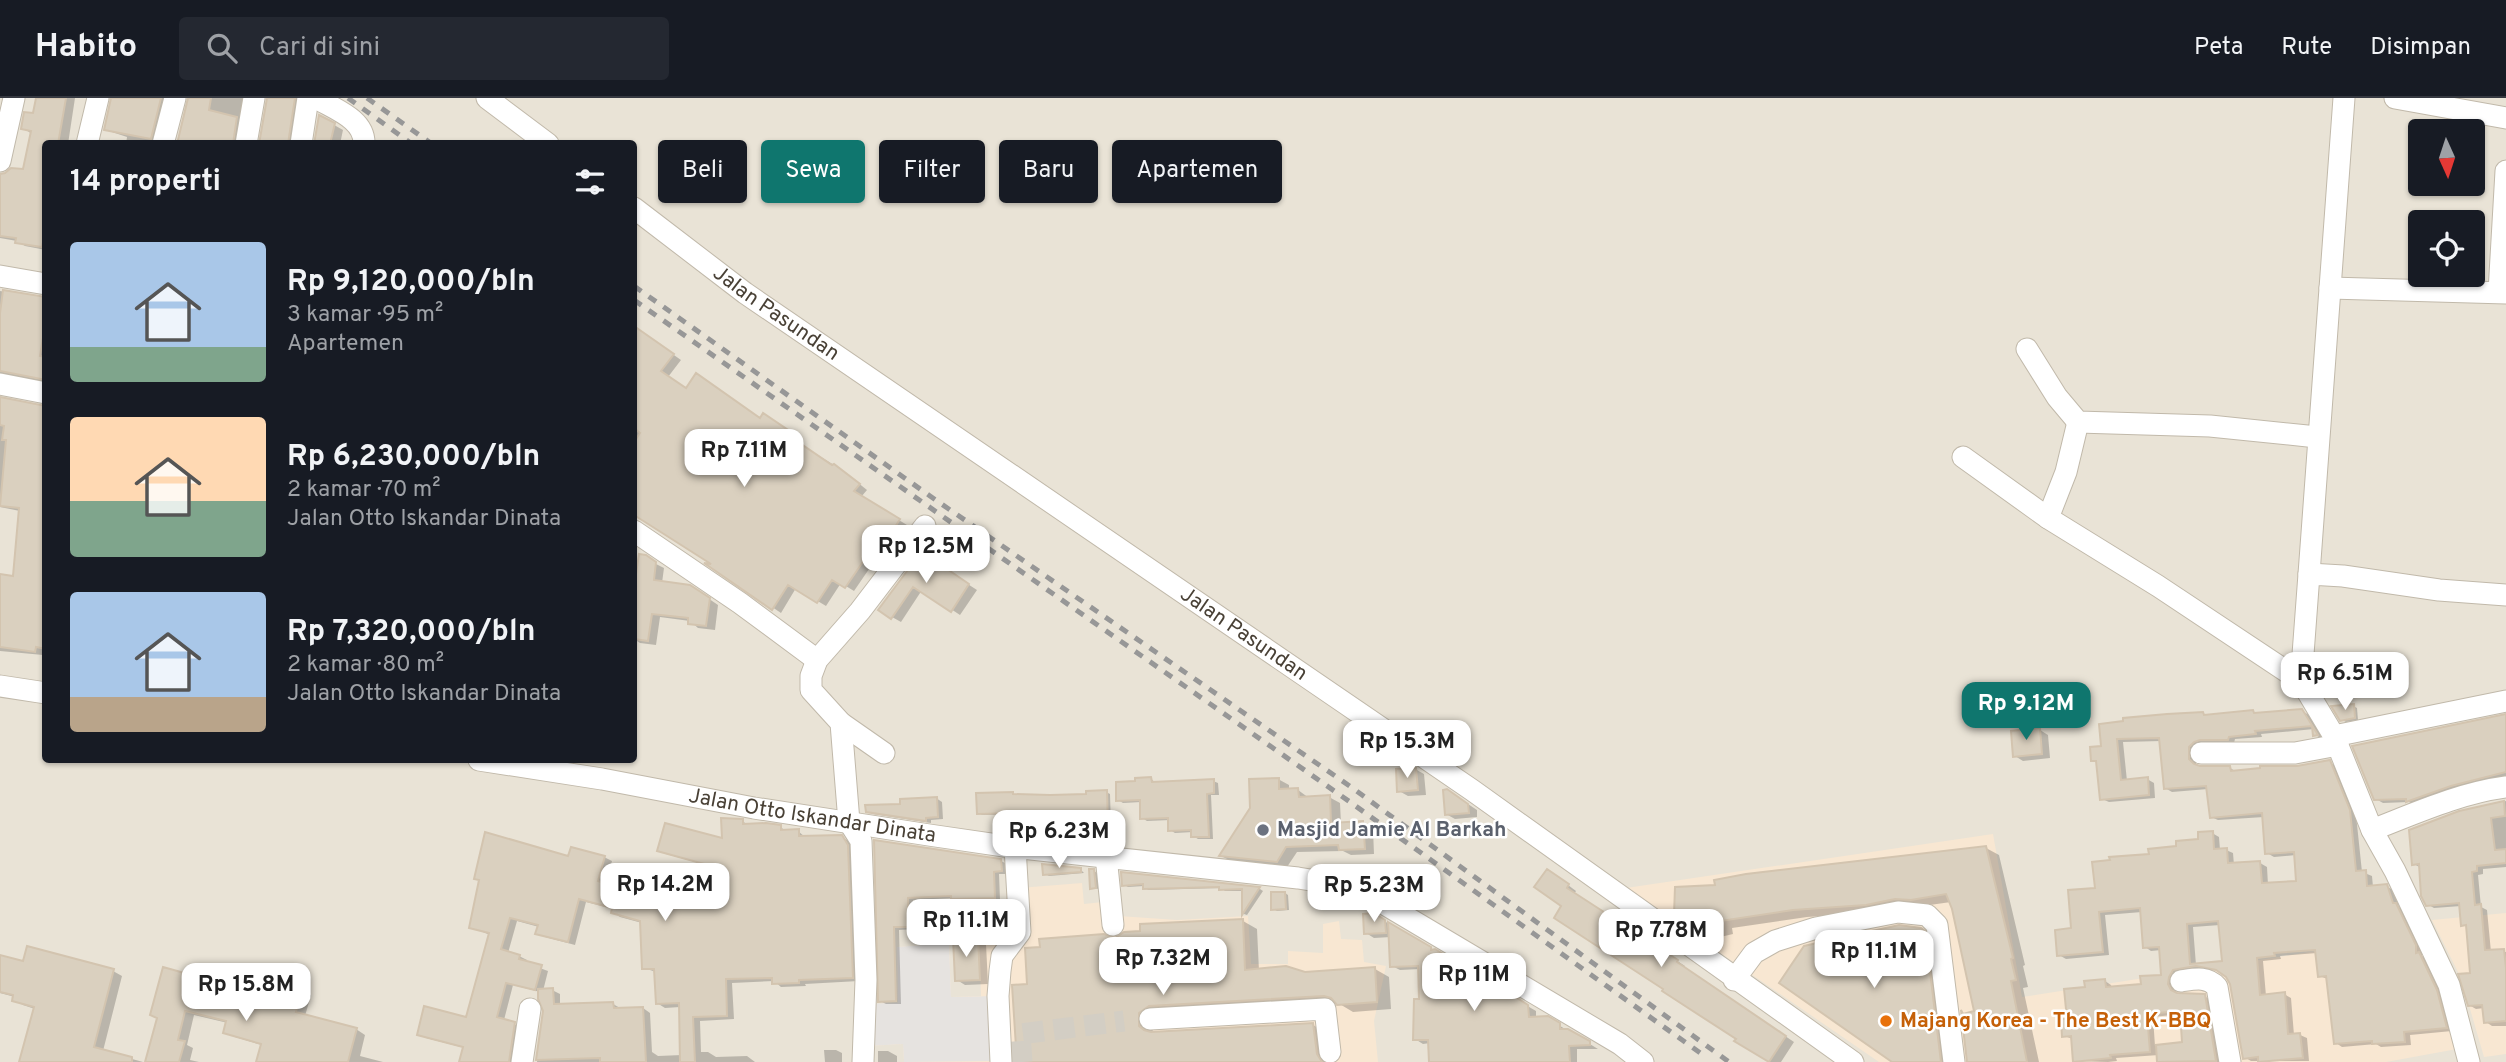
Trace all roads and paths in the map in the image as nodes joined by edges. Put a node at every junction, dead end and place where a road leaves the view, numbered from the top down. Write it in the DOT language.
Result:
graph roads {
  1 [pos="14,98"];
  2 [pos="98,98"];
  3 [pos="175,98"];
  4 [pos="254,98"];
  5 [pos="308,98"];
  6 [pos="316,98"];
  7 [pos="487,98"];
  8 [pos="2344,98"];
  9 [pos="2395,98"];
  10 [pos="2506,118"];
  11 [pos="88,140"];
  12 [pos="164,140"];
  13 [pos="247,140"];
  14 [pos="302,140"];
  15 [pos="365,140"];
  16 [pos="543,140"];
  17 [pos="0,162"];
  18 [pos="2506,172"];
  19 [pos="637,210"];
  20 [pos="0,276"];
  21 [pos="42,283"];
  22 [pos="2330,288"];
  23 [pos="2503,293"];
  24 [pos="2027,349"];
  25 [pos="0,384"];
  26 [pos="42,392"];
  27 [pos="2078,422"];
  28 [pos="2317,437"];
  29 [pos="1963,457"];
  30 [pos="2048,518"];
  31 [pos="925,526"];
  32 [pos="637,533"];
  33 [pos="2309,575"];
  34 [pos="2506,595"];
  35 [pos="817,660"];
  36 [pos="2301,681"];
  37 [pos="0,686"];
  38 [pos="42,691"];
  39 [pos="2506,701"];
  40 [pos="841,723"];
  41 [pos="2336,741"];
  42 [pos="2201,752"];
  43 [pos="884,754"];
  44 [pos="520,763"];
  45 [pos="603,769"];
  46 [pos="2506,787"];
  47 [pos="849,822"];
  48 [pos="2372,830"];
  49 [pos="1015,847"];
  50 [pos="1106,856"];
  51 [pos="1113,925"];
  52 [pos="1734,980"];
  53 [pos="2181,981"];
  54 [pos="530,1009"];
  55 [pos="1150,1019"];
  56 [pos="1330,1052"];
  57 [pos="522,1062"];
  58 [pos="863,1062"];
  59 [pos="1001,1062"];
  60 [pos="1643,1062"];
  61 [pos="1853,1062"];
  62 [pos="1954,1062"];
  63 [pos="2230,1062"];
  64 [pos="2469,1062"];
  1 -- 17 [label="street"];
  2 -- 11 [label="street"];
  3 -- 12 [label="street"];
  4 -- 13 [label="street"];
  5 -- 14 [label="street"];
  6 -- 15 [label="street"];
  7 -- 16 [label="street"];
  8 -- 22 [label="street"];
  9 -- 10 [label="street"];
  18 -- 23 [label="street"];
  19 -- 52 [label="street, Jalan Pasundan"];
  20 -- 21 [label="street"];
  22 -- 23 [label="street"];
  22 -- 28 [label="street"];
  24 -- 27 [label="street"];
  25 -- 26 [label="street"];
  27 -- 28 [label="street"];
  27 -- 30 [label="street"];
  28 -- 33 [label="street"];
  29 -- 30 [label="street"];
  30 -- 36 [label="street"];
  31 -- 35 [label="street"];
  32 -- 35 [label="street"];
  33 -- 34 [label="street"];
  33 -- 36 [label="street"];
  35 -- 40 [label="street"];
  36 -- 41 [label="street"];
  37 -- 38 [label="street"];
  39 -- 41 [label="street"];
  40 -- 43 [label="street"];
  40 -- 47 [label="street"];
  41 -- 42 [label="street"];
  41 -- 48 [label="street"];
  44 -- 45 [label="street, Jalan Otto Iskandar Dinata"];
  45 -- 47 [label="street, Jalan Otto Iskandar Dinata"];
  46 -- 48 [label="street"];
  47 -- 49 [label="street, Jalan Otto Iskandar Dinata"];
  47 -- 58 [label="street"];
  48 -- 64 [label="street"];
  49 -- 50 [label="street, Jalan Otto Iskandar Dinata"];
  49 -- 59 [label="street"];
  50 -- 51 [label="street"];
  50 -- 60 [label="street, Jalan Otto Iskandar Dinata"];
  52 -- 61 [label="street, Jalan Pasundan"];
  52 -- 62 [label="street"];
  53 -- 63 [label="street"];
  54 -- 57 [label="street"];
  55 -- 56 [label="street"];
}
